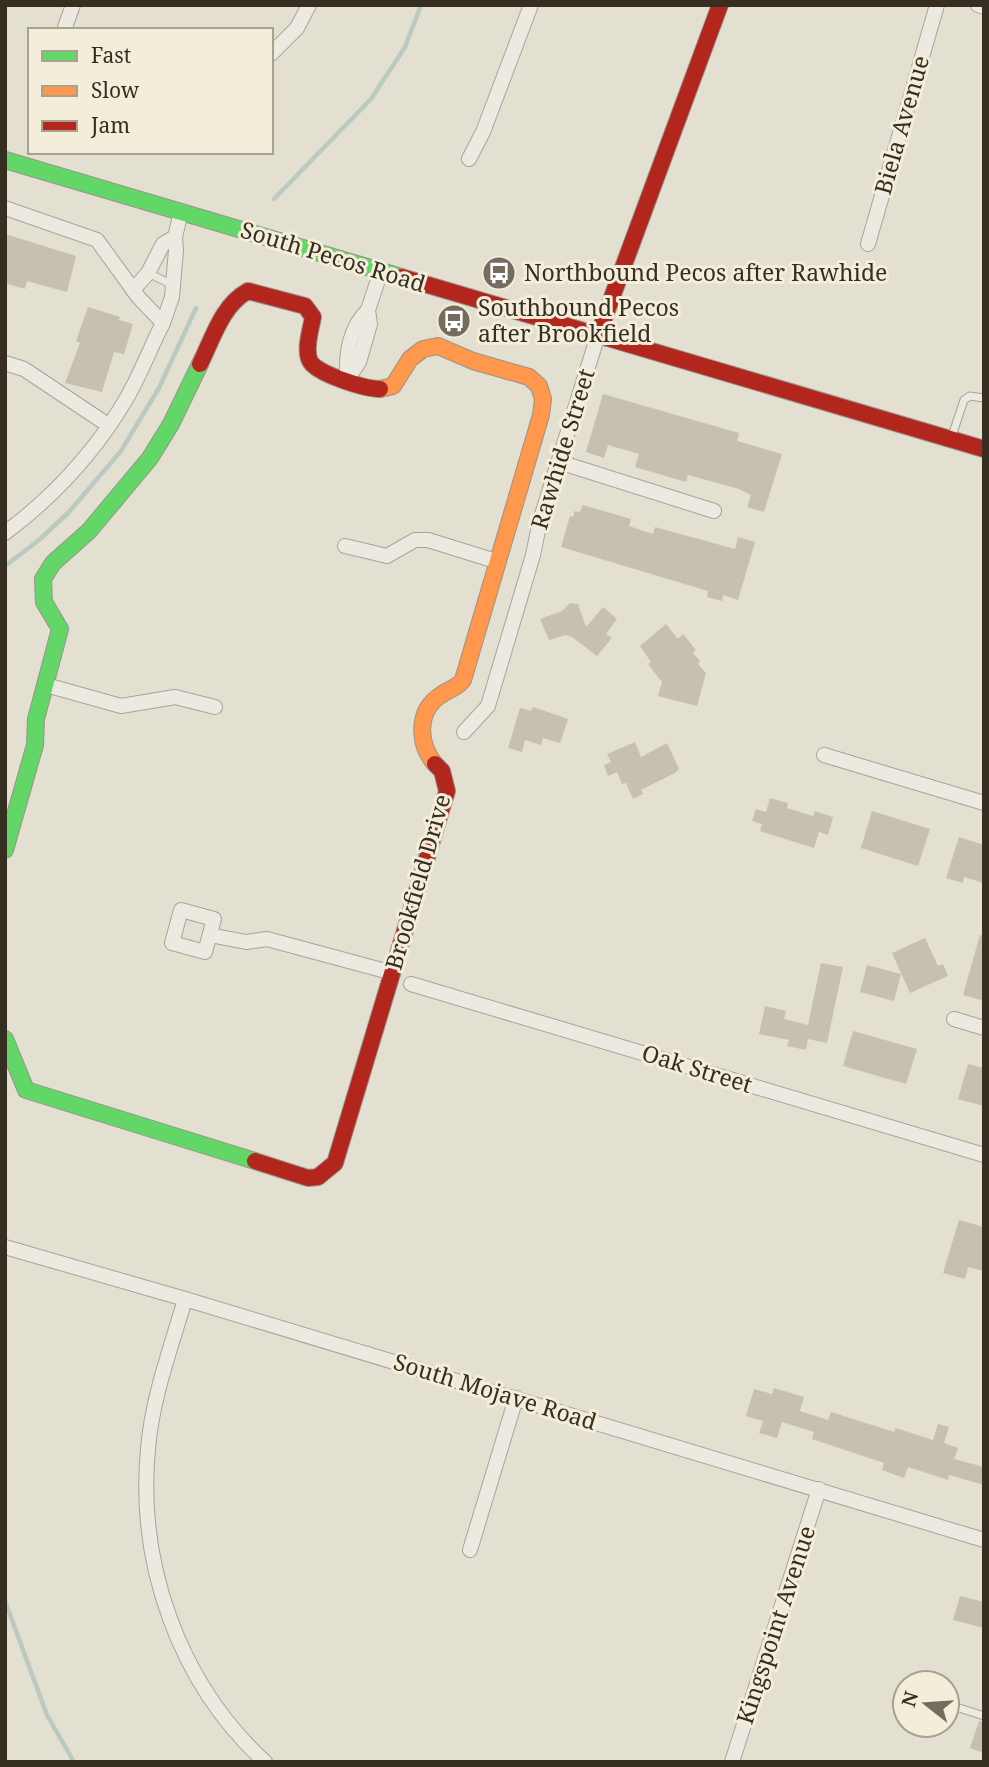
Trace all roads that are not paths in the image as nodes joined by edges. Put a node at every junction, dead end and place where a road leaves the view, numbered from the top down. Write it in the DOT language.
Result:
graph roads {
  1 [pos="73,5"];
  2 [pos="309,5"];
  3 [pos="531,5"];
  4 [pos="720,5"];
  5 [pos="937,5"];
  6 [pos="978,5"];
  7 [pos="984,7"];
  8 [pos="65,28"];
  9 [pos="273,52"];
  10 [pos="469,159"];
  11 [pos="5,160"];
  12 [pos="5,208"];
  13 [pos="181,212"];
  14 [pos="175,237"];
  15 [pos="868,244"];
  16 [pos="381,271"];
  17 [pos="148,273"];
  18 [pos="174,285"];
  19 [pos="133,290"];
  20 [pos="163,323"];
  21 [pos="598,335"];
  22 [pos="5,363"];
  23 [pos="347,380"];
  24 [pos="984,398"];
  25 [pos="108,425"];
  26 [pos="951,440"];
  27 [pos="984,450"];
  28 [pos="558,461"];
  29 [pos="714,511"];
  30 [pos="5,533"];
  31 [pos="345,546"];
  32 [pos="499,562"];
  33 [pos="46,685"];
  34 [pos="215,707"];
  35 [pos="464,732"];
  36 [pos="824,755"];
  37 [pos="984,803"];
  38 [pos="5,850"];
  39 [pos="210,935"];
  40 [pos="393,973"];
  41 [pos="411,984"];
  42 [pos="954,1019"];
  43 [pos="984,1028"];
  44 [pos="5,1039"];
  45 [pos="984,1155"];
  46 [pos="5,1247"];
  47 [pos="186,1299"];
  48 [pos="516,1398"];
  49 [pos="819,1489"];
  50 [pos="984,1540"];
  51 [pos="470,1550"];
  52 [pos="961,1709"];
  53 [pos="984,1716"];
  54 [pos="265,1762"];
  55 [pos="732,1762"];
  1 -- 8 [label="street"];
  2 -- 9 [label="street"];
  3 -- 10 [label="street"];
  4 -- 21 [label="street, Rawhide Street"];
  5 -- 15 [label="street, Biela Avenue"];
  6 -- 7 [label="street"];
  11 -- 13 [label="street, South Pecos Road"];
  12 -- 19 [label="street"];
  13 -- 14 [label="street"];
  13 -- 16 [label="street, South Pecos Road"];
  14 -- 17 [label="street"];
  14 -- 18 [label="street"];
  16 -- 21 [label="street, South Pecos Road"];
  16 -- 23 [label="street"];
  17 -- 18 [label="lane"];
  17 -- 19 [label="street"];
  18 -- 20 [label="street"];
  19 -- 20 [label="street"];
  20 -- 25 [label="street"];
  21 -- 26 [label="street, South Pecos Road"];
  21 -- 28 [label="street, Rawhide Street"];
  22 -- 25 [label="street"];
  23 -- 32 [label="street, Brookfield Drive"];
  23 -- 33 [label="street, Brookfield Drive"];
  24 -- 26 [label="lane"];
  25 -- 30 [label="street"];
  26 -- 27 [label="street, South Pecos Road"];
  28 -- 29 [label="street"];
  28 -- 35 [label="street, Rawhide Street"];
  31 -- 32 [label="street"];
  32 -- 40 [label="street, Brookfield Drive"];
  33 -- 34 [label="street"];
  33 -- 38 [label="street, Brookfield Drive"];
  36 -- 37 [label="street"];
  39 -- 40 [label="street"];
  40 -- 44 [label="street, Brookfield Drive"];
  41 -- 45 [label="street, Oak Street"];
  42 -- 43 [label="street"];
  46 -- 47 [label="street, South Mojave Road"];
  47 -- 48 [label="street, South Mojave Road"];
  47 -- 54 [label="street"];
  48 -- 49 [label="street, South Mojave Road"];
  48 -- 51 [label="street"];
  49 -- 50 [label="street, South Mojave Road"];
  49 -- 55 [label="street, Kingspoint Avenue"];
  52 -- 53 [label="lane"];
}
